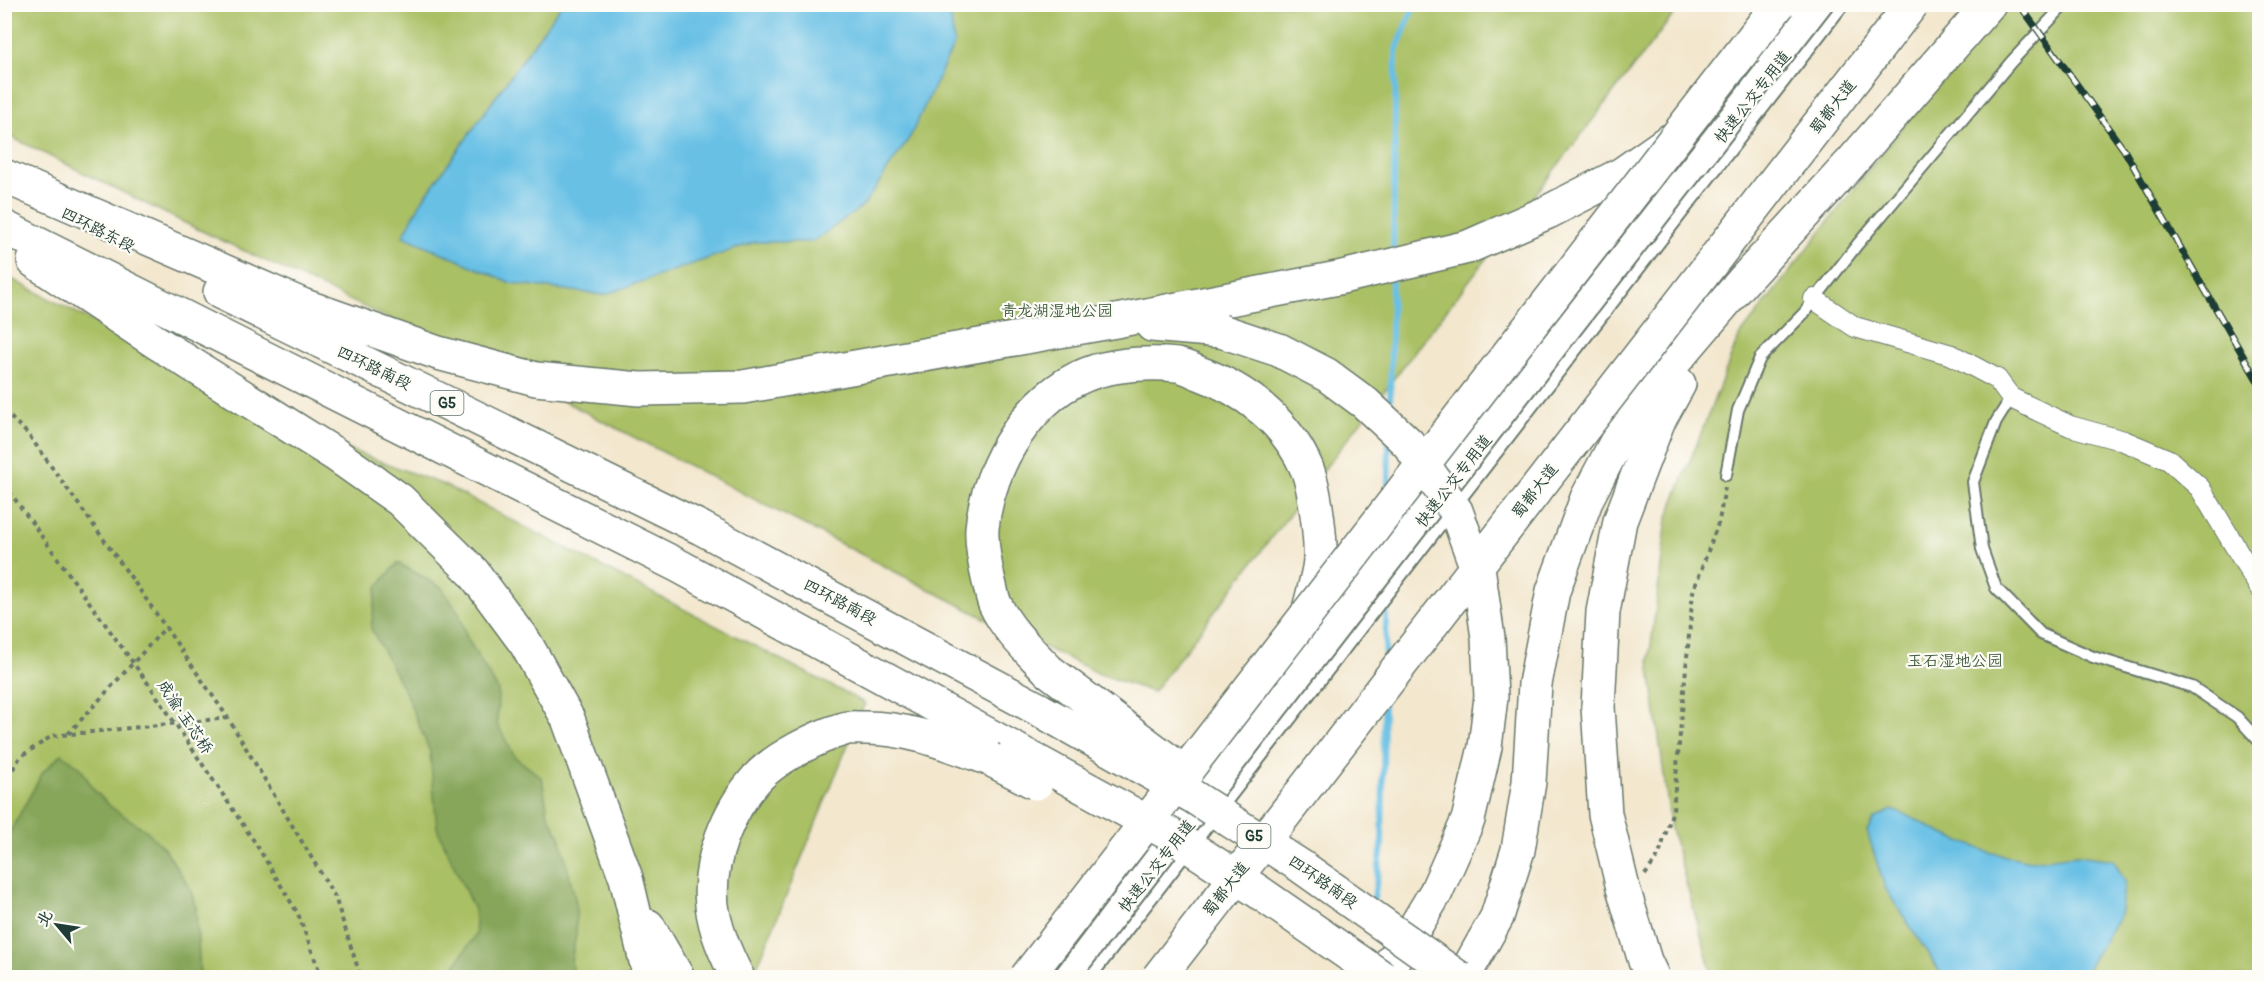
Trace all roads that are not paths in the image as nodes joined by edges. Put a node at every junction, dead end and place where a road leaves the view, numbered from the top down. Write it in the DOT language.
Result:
graph roads {
  1 [pos="1779,4"];
  2 [pos="1798,4"];
  3 [pos="1822,4"];
  4 [pos="1844,4"];
  5 [pos="1896,4"];
  6 [pos="1912,4"];
  7 [pos="1989,4"];
  8 [pos="2065,4"];
  9 [pos="1722,103"];
  10 [pos="4,176"];
  11 [pos="4,182"];
  12 [pos="4,227"];
  13 [pos="4,242"];
  14 [pos="196,270"];
  15 [pos="1743,281"];
  16 [pos="1814,299"];
  17 [pos="1116,321"];
  18 [pos="2011,398"];
  19 [pos="1726,475"];
  20 [pos="2259,588"];
  21 [pos="1303,636"];
  22 [pos="2259,742"];
  23 [pos="1003,755"];
  24 [pos="1302,867"];
  25 [pos="626,878"];
  26 [pos="1367,968"];
  27 [pos="650,978"];
  28 [pos="678,978"];
  29 [pos="738,978"];
  30 [pos="1026,978"];
  31 [pos="1036,978"];
  32 [pos="1068,978"];
  33 [pos="1090,978"];
  34 [pos="1142,978"];
  35 [pos="1158,978"];
  36 [pos="1383,978"];
  37 [pos="1461,978"];
  38 [pos="1653,978"];
  1 -- 30 [label="highway, bridge"];
  2 -- 9 [label="highway"];
  3 -- 32 [label="main road"];
  4 -- 33 [label="lane, 快速公交专用道, bridge"];
  5 -- 34 [label="main road"];
  6 -- 35 [label="highway, 蜀都大道, bridge"];
  7 -- 15 [label="highway"];
  8 -- 16 [label="lane"];
  9 -- 17 [label="highway"];
  9 -- 21 [label="highway"];
  10 -- 14 [label="highway"];
  11 -- 14 [label="highway, 四环路东段 / G5"];
  12 -- 23 [label="highway, G5"];
  13 -- 25 [label="highway"];
  14 -- 17 [label="highway"];
  14 -- 24 [label="highway, 四环路南段 / G5, bridge"];
  15 -- 37 [label="highway"];
  15 -- 38 [label="highway, bridge"];
  16 -- 18 [label="street"];
  16 -- 19 [label="lane"];
  17 -- 26 [label="highway, bridge"];
  18 -- 20 [label="street"];
  18 -- 22 [label="lane"];
  21 -- 24 [label="highway, bridge"];
  21 -- 31 [label="highway"];
  23 -- 26 [label="highway, G5, bridge"];
  23 -- 29 [label="highway"];
  24 -- 37 [label="highway, 四环路南段 / G5, bridge"];
  25 -- 27 [label="highway"];
  25 -- 28 [label="highway"];
  26 -- 36 [label="highway, G5, bridge"];
}
